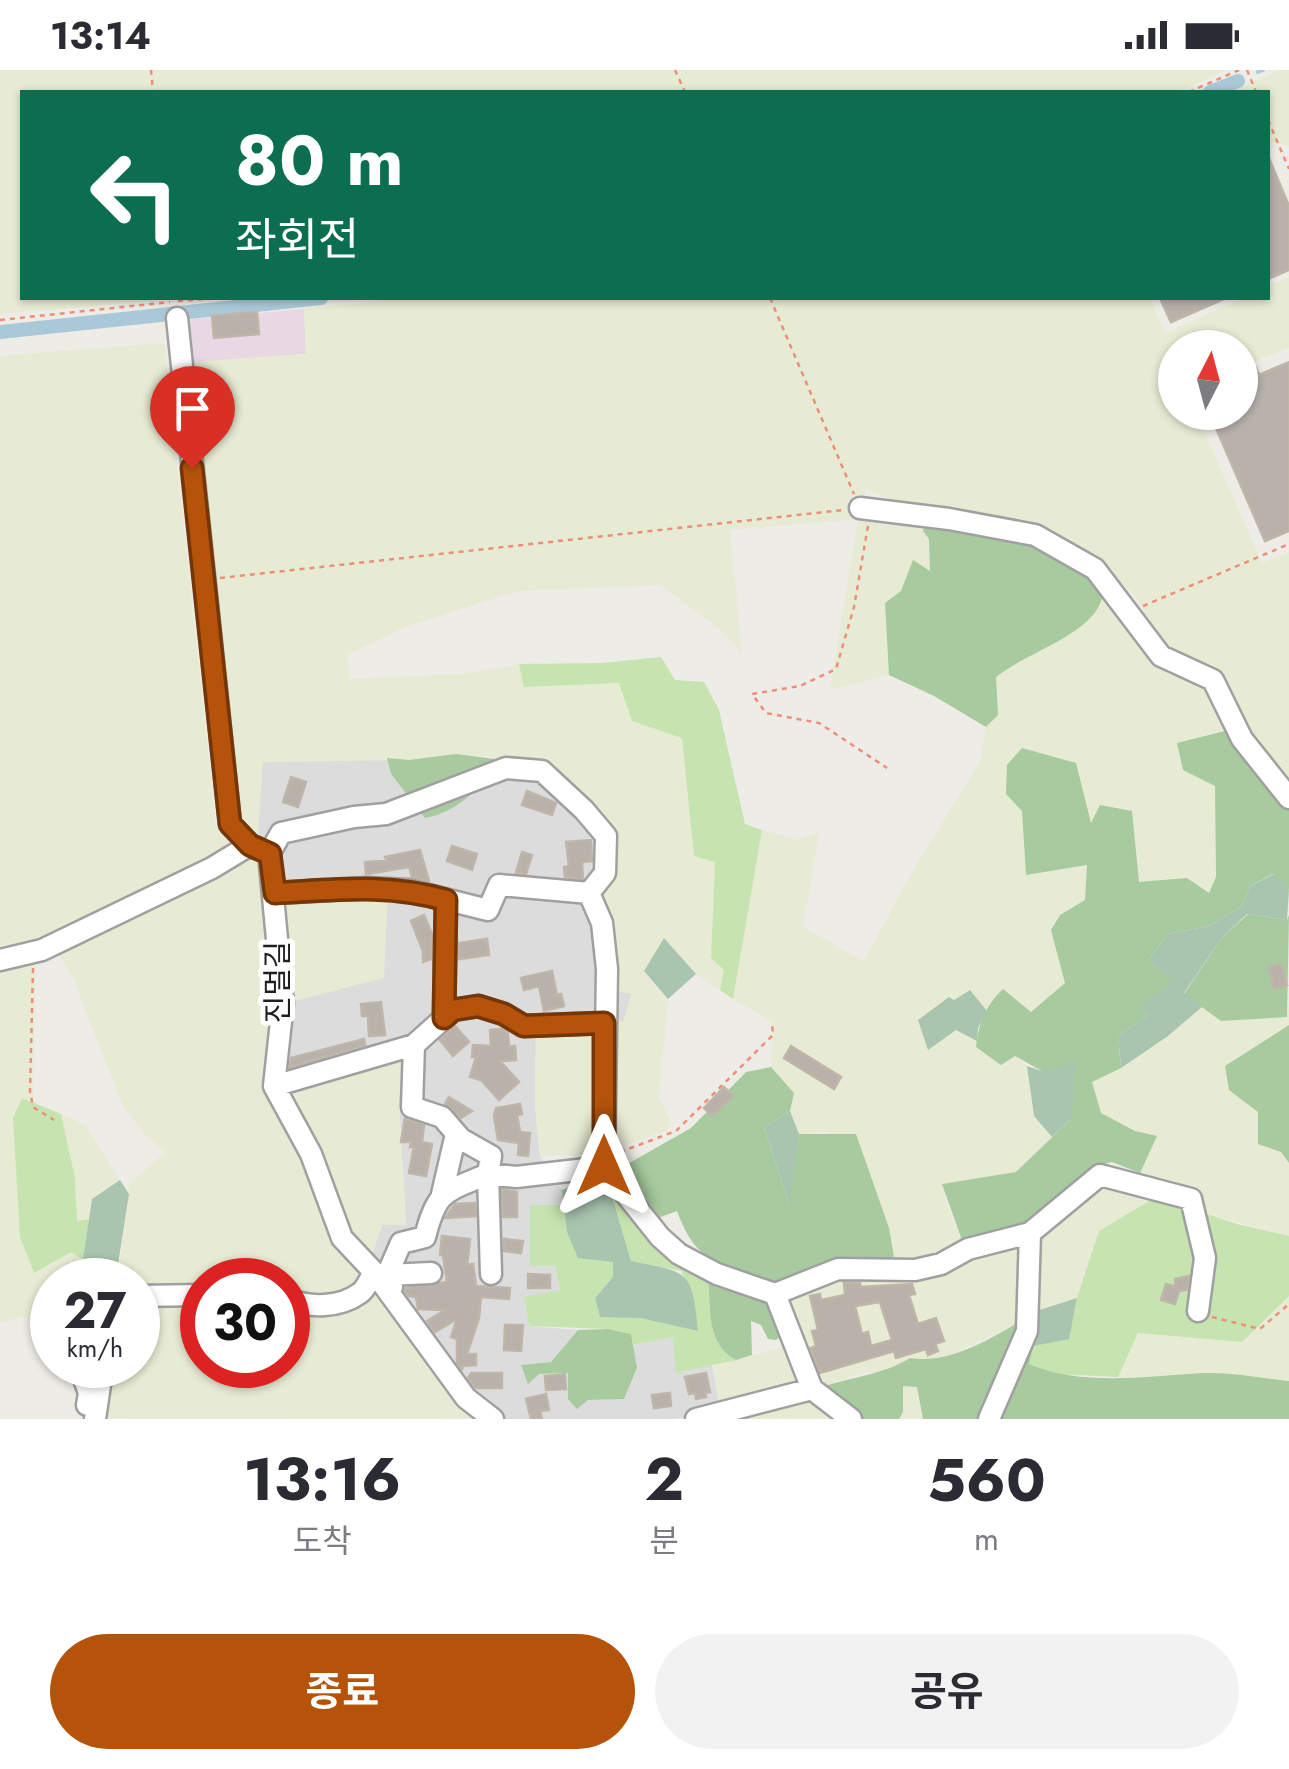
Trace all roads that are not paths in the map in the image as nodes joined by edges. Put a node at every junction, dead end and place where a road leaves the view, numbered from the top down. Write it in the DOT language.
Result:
graph roads {
  1 [pos="175,305"];
  2 [pos="865,509"];
  3 [pos="1289,798"];
  4 [pos="250,845"];
  5 [pos="270,854"];
  6 [pos="275,893"];
  7 [pos="589,893"];
  8 [pos="446,900"];
  9 [pos="0,960"];
  10 [pos="444,1018"];
  11 [pos="604,1023"];
  12 [pos="414,1045"];
  13 [pos="274,1086"];
  14 [pos="456,1134"];
  15 [pos="604,1162"];
  16 [pos="488,1174"];
  17 [pos="442,1194"];
  18 [pos="1030,1233"];
  19 [pos="432,1273"];
  20 [pos="381,1274"];
  21 [pos="492,1274"];
  22 [pos="775,1294"];
  23 [pos="310,1306"];
  24 [pos="1198,1312"];
  25 [pos="812,1389"];
  26 [pos="493,1419"];
  27 [pos="696,1419"];
  28 [pos="851,1419"];
  29 [pos="989,1419"];
  1 -- 4 [label="street"];
  2 -- 3 [label="street"];
  4 -- 5 [label="street"];
  4 -- 9 [label="street"];
  5 -- 6 [label="street, 진멀길"];
  5 -- 7 [label="street"];
  6 -- 8 [label="street"];
  6 -- 13 [label="street, 진멀길"];
  7 -- 8 [label="street"];
  7 -- 11 [label="street"];
  8 -- 10 [label="street"];
  10 -- 11 [label="street"];
  10 -- 12 [label="street"];
  11 -- 15 [label="street"];
  12 -- 13 [label="street"];
  12 -- 14 [label="street"];
  13 -- 20 [label="street"];
  14 -- 16 [label="street"];
  14 -- 17 [label="street"];
  15 -- 16 [label="street"];
  15 -- 22 [label="street"];
  16 -- 17 [label="street"];
  16 -- 21 [label="street"];
  17 -- 20 [label="street"];
  18 -- 22 [label="street"];
  18 -- 24 [label="street"];
  18 -- 29 [label="street"];
  19 -- 20 [label="street"];
  20 -- 23 [label="street"];
  20 -- 26 [label="street"];
  22 -- 25 [label="street"];
  25 -- 27 [label="street"];
  25 -- 28 [label="street"];
}
